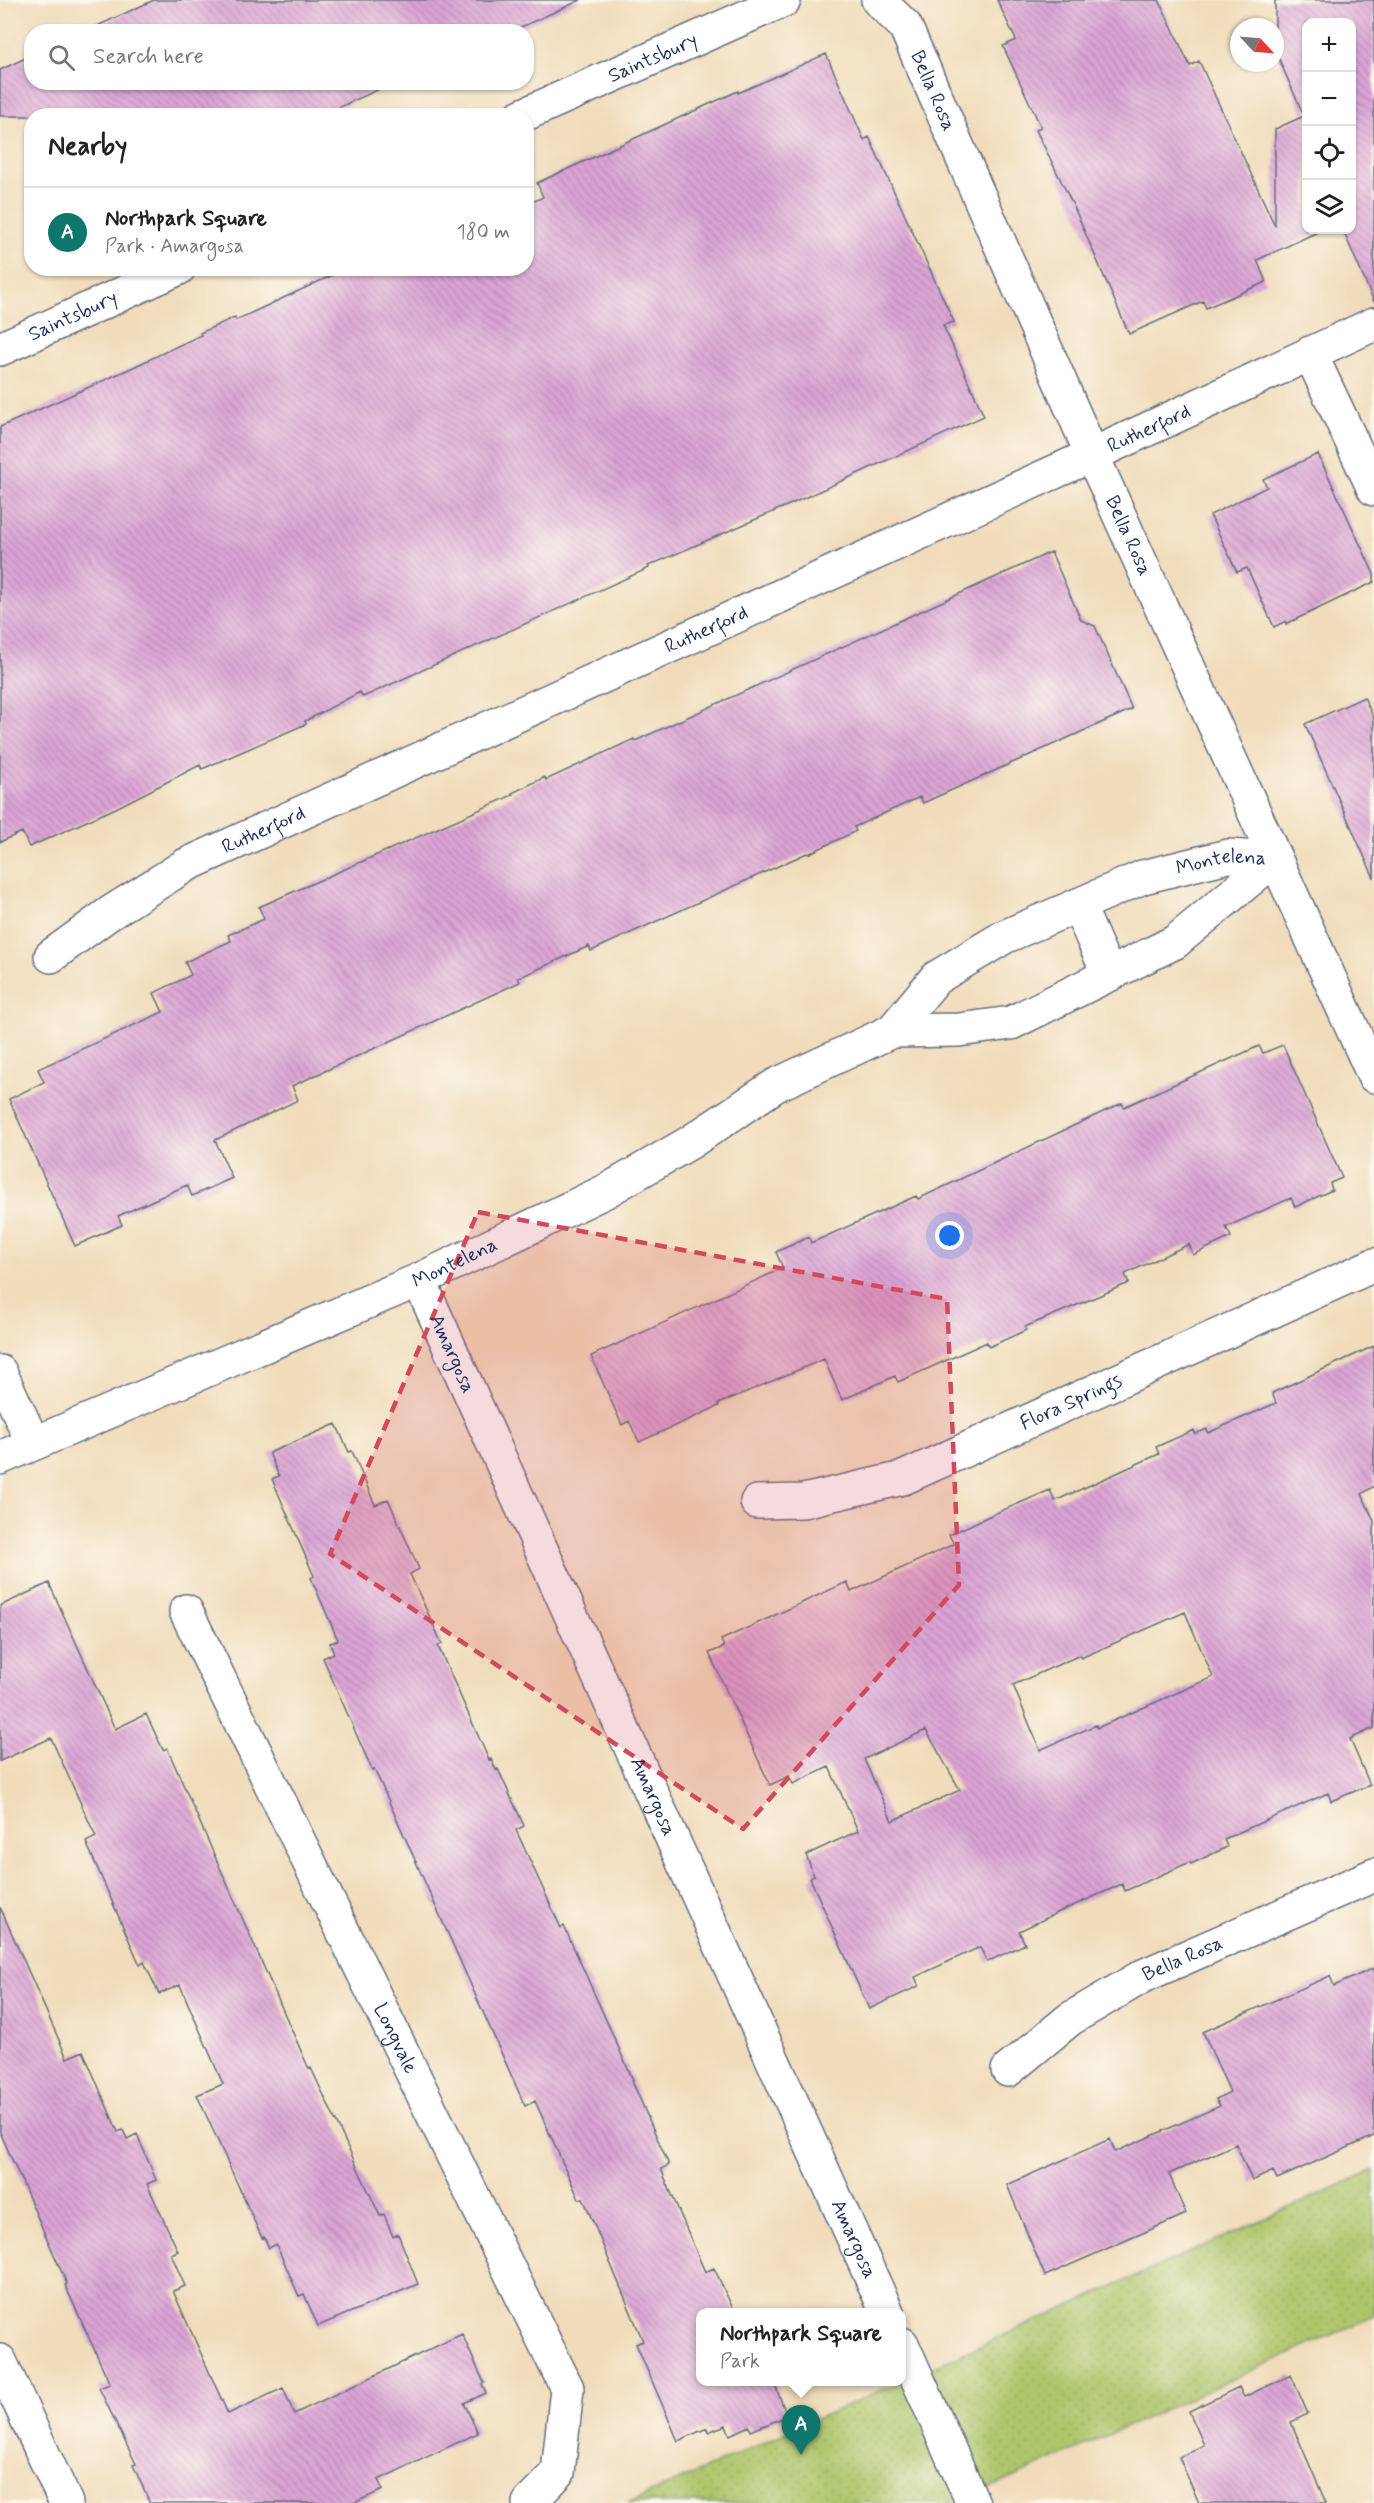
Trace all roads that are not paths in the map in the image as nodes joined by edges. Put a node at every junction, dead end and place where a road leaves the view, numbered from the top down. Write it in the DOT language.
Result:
graph roads {
  1 [pos="784,0"];
  2 [pos="878,0"];
  3 [pos="534,110"];
  4 [pos="161,276"];
  5 [pos="1374,324"];
  6 [pos="0,349"];
  7 [pos="1310,353"];
  8 [pos="1092,455"];
  9 [pos="1374,489"];
  10 [pos="1275,859"];
  11 [pos="1078,904"];
  12 [pos="51,956"];
  13 [pos="1109,975"];
  14 [pos="892,1031"];
  15 [pos="1374,1076"];
  16 [pos="1374,1265"];
  17 [pos="419,1280"];
  18 [pos="0,1372"];
  19 [pos="33,1443"];
  20 [pos="0,1458"];
  21 [pos="757,1502"];
  22 [pos="186,1611"];
  23 [pos="1374,1875"];
  24 [pos="1008,2070"];
  25 [pos="885,2308"];
  26 [pos="906,2353"];
  27 [pos="0,2361"];
  28 [pos="66,2503"];
  29 [pos="529,2503"];
  30 [pos="973,2503"];
  1 -- 3 [label="street, Saintsbury"];
  2 -- 8 [label="street, Bella Rosa"];
  4 -- 6 [label="street, Saintsbury"];
  5 -- 7 [label="street, Rutherford"];
  7 -- 8 [label="street, Rutherford"];
  7 -- 9 [label="street"];
  8 -- 10 [label="street, Bella Rosa"];
  8 -- 12 [label="street, Rutherford"];
  10 -- 11 [label="street, Montelena"];
  10 -- 13 [label="street, Montelena"];
  10 -- 15 [label="street, Bella Rosa"];
  11 -- 13 [label="street"];
  11 -- 14 [label="street, Montelena"];
  13 -- 14 [label="street, Montelena"];
  14 -- 17 [label="street, Montelena"];
  16 -- 21 [label="street, Flora Springs"];
  17 -- 19 [label="street, Montelena"];
  17 -- 25 [label="street, Amargosa"];
  18 -- 19 [label="street"];
  19 -- 20 [label="street, Montelena"];
  22 -- 29 [label="street, Longvale"];
  23 -- 24 [label="street, Bella Rosa"];
  26 -- 30 [label="street"];
  27 -- 28 [label="street"];
}
